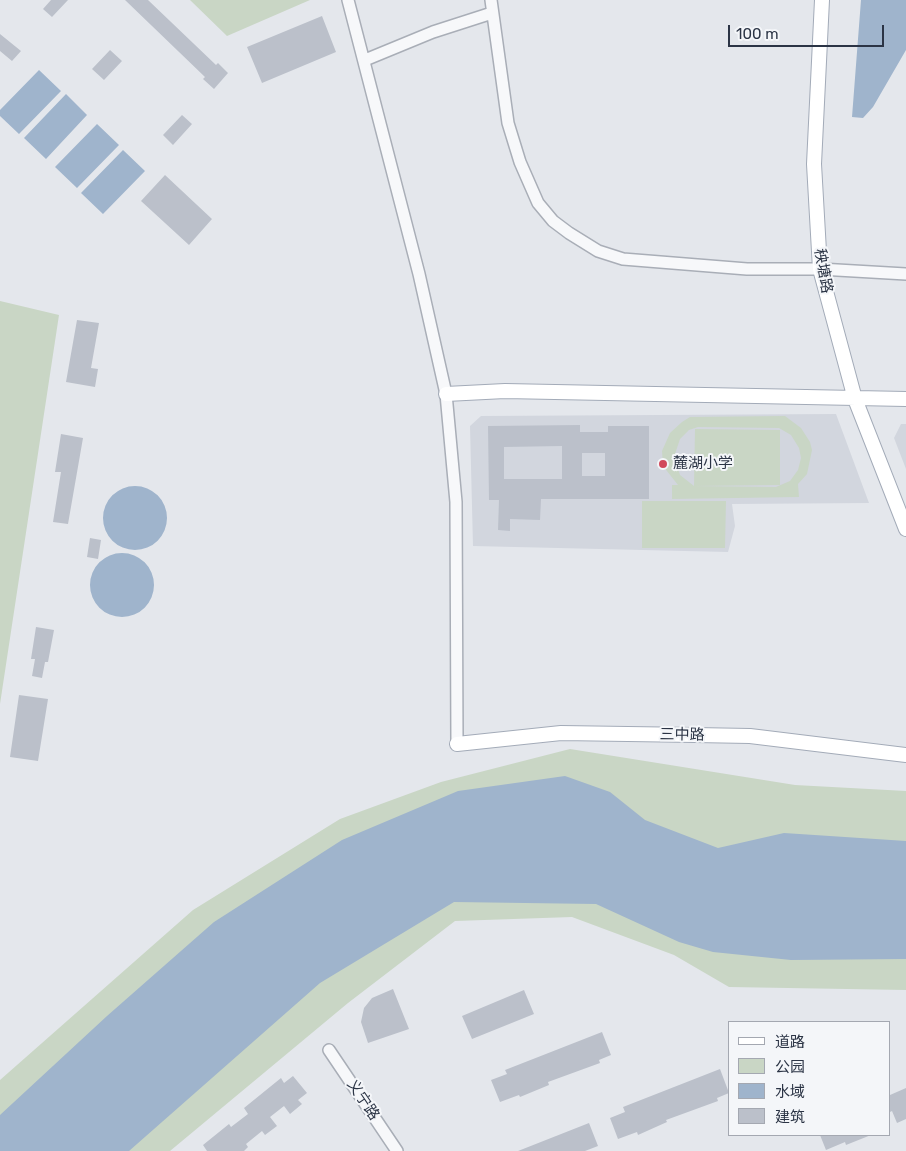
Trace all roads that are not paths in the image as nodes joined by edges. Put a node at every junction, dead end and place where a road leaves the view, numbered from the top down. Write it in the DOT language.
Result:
graph roads {
  1 [pos="348,0"];
  2 [pos="491,0"];
  3 [pos="822,0"];
  4 [pos="492,13"];
  5 [pos="365,60"];
  6 [pos="820,269"];
  7 [pos="906,274"];
  8 [pos="446,394"];
  9 [pos="855,399"];
  10 [pos="906,399"];
  11 [pos="906,529"];
  12 [pos="457,744"];
  13 [pos="906,755"];
  14 [pos="329,1050"];
  15 [pos="397,1151"];
  1 -- 5 [label="street"];
  2 -- 4 [label="street"];
  3 -- 6 [label="main road, 秧塘路"];
  4 -- 5 [label="street"];
  4 -- 6 [label="street"];
  5 -- 8 [label="street"];
  6 -- 7 [label="street"];
  6 -- 9 [label="main road, 秧塘路"];
  8 -- 9 [label="main road"];
  8 -- 12 [label="street"];
  9 -- 10 [label="main road"];
  9 -- 11 [label="main road, 秧塘路"];
  12 -- 13 [label="main road, 三中路"];
  14 -- 15 [label="street, 义宁路"];
}
